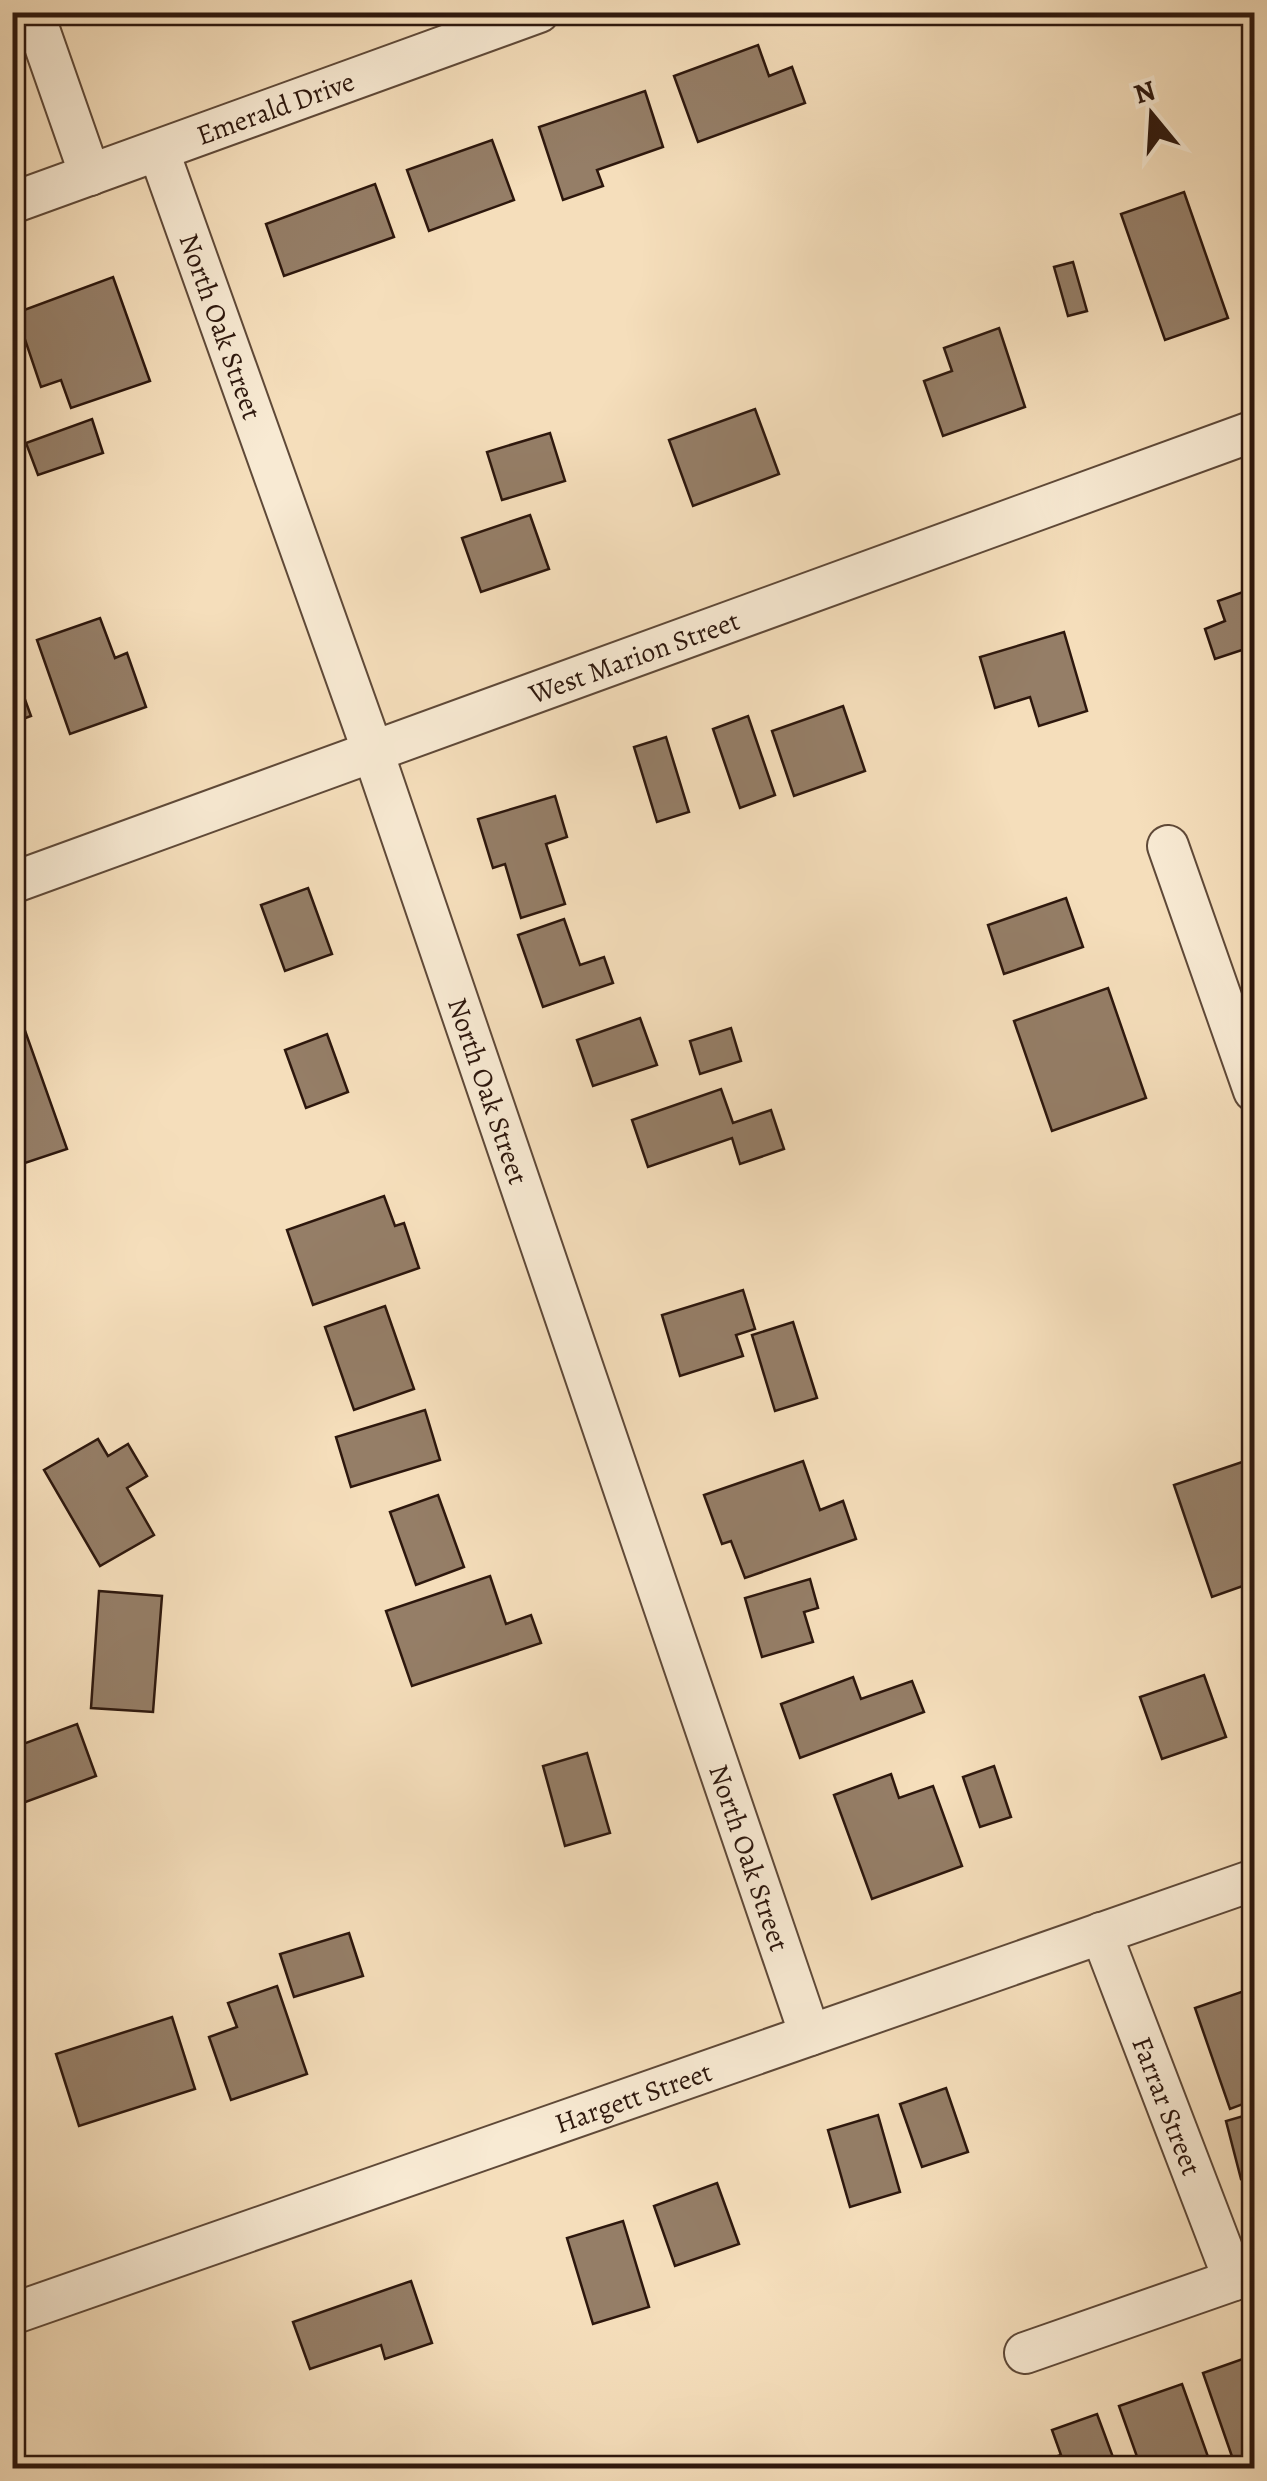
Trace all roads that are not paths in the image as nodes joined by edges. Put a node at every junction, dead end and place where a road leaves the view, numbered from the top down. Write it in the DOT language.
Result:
graph roads {
  1 [pos="32,12"];
  2 [pos="539,12"];
  3 [pos="159,152"];
  4 [pos="90,176"];
  5 [pos="12,203"];
  6 [pos="1254,431"];
  7 [pos="372,752"];
  8 [pos="1168,846"];
  9 [pos="12,882"];
  10 [pos="1254,1092"];
  11 [pos="1254,1880"];
  12 [pos="1101,1934"];
  13 [pos="810,2035"];
  14 [pos="1244,2276"];
  15 [pos="12,2314"];
  16 [pos="1025,2352"];
  1 -- 4 [label="street"];
  2 -- 3 [label="street, Emerald Drive"];
  3 -- 4 [label="street, Emerald Drive"];
  3 -- 7 [label="street, North Oak Street"];
  4 -- 5 [label="street, Emerald Drive"];
  6 -- 7 [label="street, West Marion Street"];
  7 -- 9 [label="street, West Marion Street"];
  7 -- 13 [label="street, North Oak Street"];
  8 -- 10 [label="street"];
  11 -- 12 [label="street, Hargett Street"];
  12 -- 13 [label="street, Hargett Street"];
  12 -- 14 [label="street, Farrar Street"];
  13 -- 15 [label="street, Hargett Street"];
  14 -- 16 [label="street, Farrar Street"];
}
